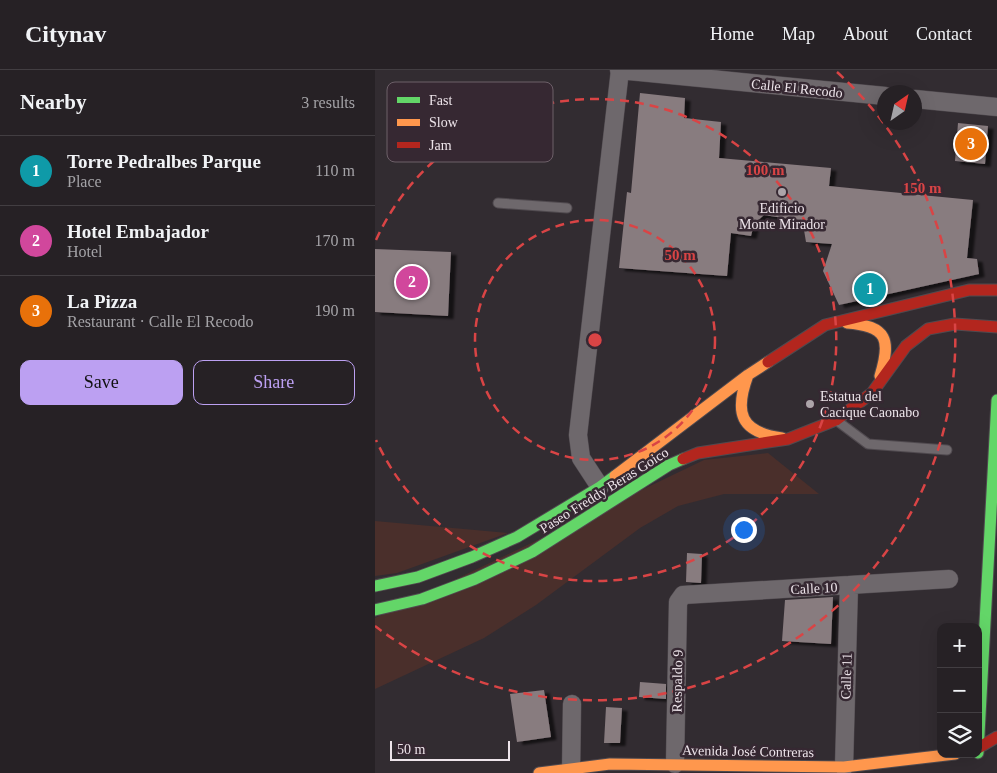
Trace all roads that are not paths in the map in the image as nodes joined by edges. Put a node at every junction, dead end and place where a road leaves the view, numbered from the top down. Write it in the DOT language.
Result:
graph roads {
  1 [pos="620,70"];
  2 [pos="877,95"];
  3 [pos="922,100"];
  4 [pos="997,107"];
  5 [pos="498,203"];
  6 [pos="567,208"];
  7 [pos="997,290"];
  8 [pos="825,325"];
  9 [pos="997,327"];
  10 [pos="748,375"];
  11 [pos="872,393"];
  12 [pos="997,400"];
  13 [pos="836,420"];
  14 [pos="788,439"];
  15 [pos="947,450"];
  16 [pos="600,487"];
  17 [pos="949,579"];
  18 [pos="375,586"];
  19 [pos="849,586"];
  20 [pos="680,598"];
  21 [pos="375,610"];
  22 [pos="573,704"];
  23 [pos="980,713"];
  24 [pos="997,737"];
  25 [pos="982,746"];
  26 [pos="937,757"];
  27 [pos="675,764"];
  28 [pos="855,768"];
  29 [pos="571,770"];
  30 [pos="745,770"];
  31 [pos="539,773"];
  1 -- 2 [label="street, Calle El Recodo"];
  1 -- 16 [label="street"];
  3 -- 4 [label="street"];
  5 -- 6 [label="lane"];
  7 -- 8 [label="street, Paseo Freddy Beras Goico"];
  8 -- 10 [label="street, Paseo Freddy Beras Goico"];
  8 -- 11 [label="street"];
  9 -- 11 [label="street, Paseo Freddy Beras Goico"];
  10 -- 14 [label="street"];
  10 -- 16 [label="street, Paseo Freddy Beras Goico"];
  11 -- 13 [label="street, Paseo Freddy Beras Goico"];
  12 -- 23 [label="street"];
  13 -- 14 [label="street, Paseo Freddy Beras Goico"];
  13 -- 15 [label="lane"];
  14 -- 21 [label="street, Paseo Freddy Beras Goico"];
  16 -- 18 [label="street, Paseo Freddy Beras Goico"];
  17 -- 19 [label="street, Calle 10"];
  19 -- 20 [label="street, Calle 10"];
  19 -- 28 [label="street, Calle 11"];
  20 -- 27 [label="street, Respaldo 9"];
  22 -- 29 [label="street"];
  24 -- 25 [label="street"];
  26 -- 28 [label="street, Avenida José Contreras"];
  27 -- 29 [label="street, Avenida José Contreras"];
  27 -- 30 [label="street, Avenida José Contreras"];
  28 -- 30 [label="street, Avenida José Contreras"];
  29 -- 31 [label="street, Avenida José Contreras"];
}
